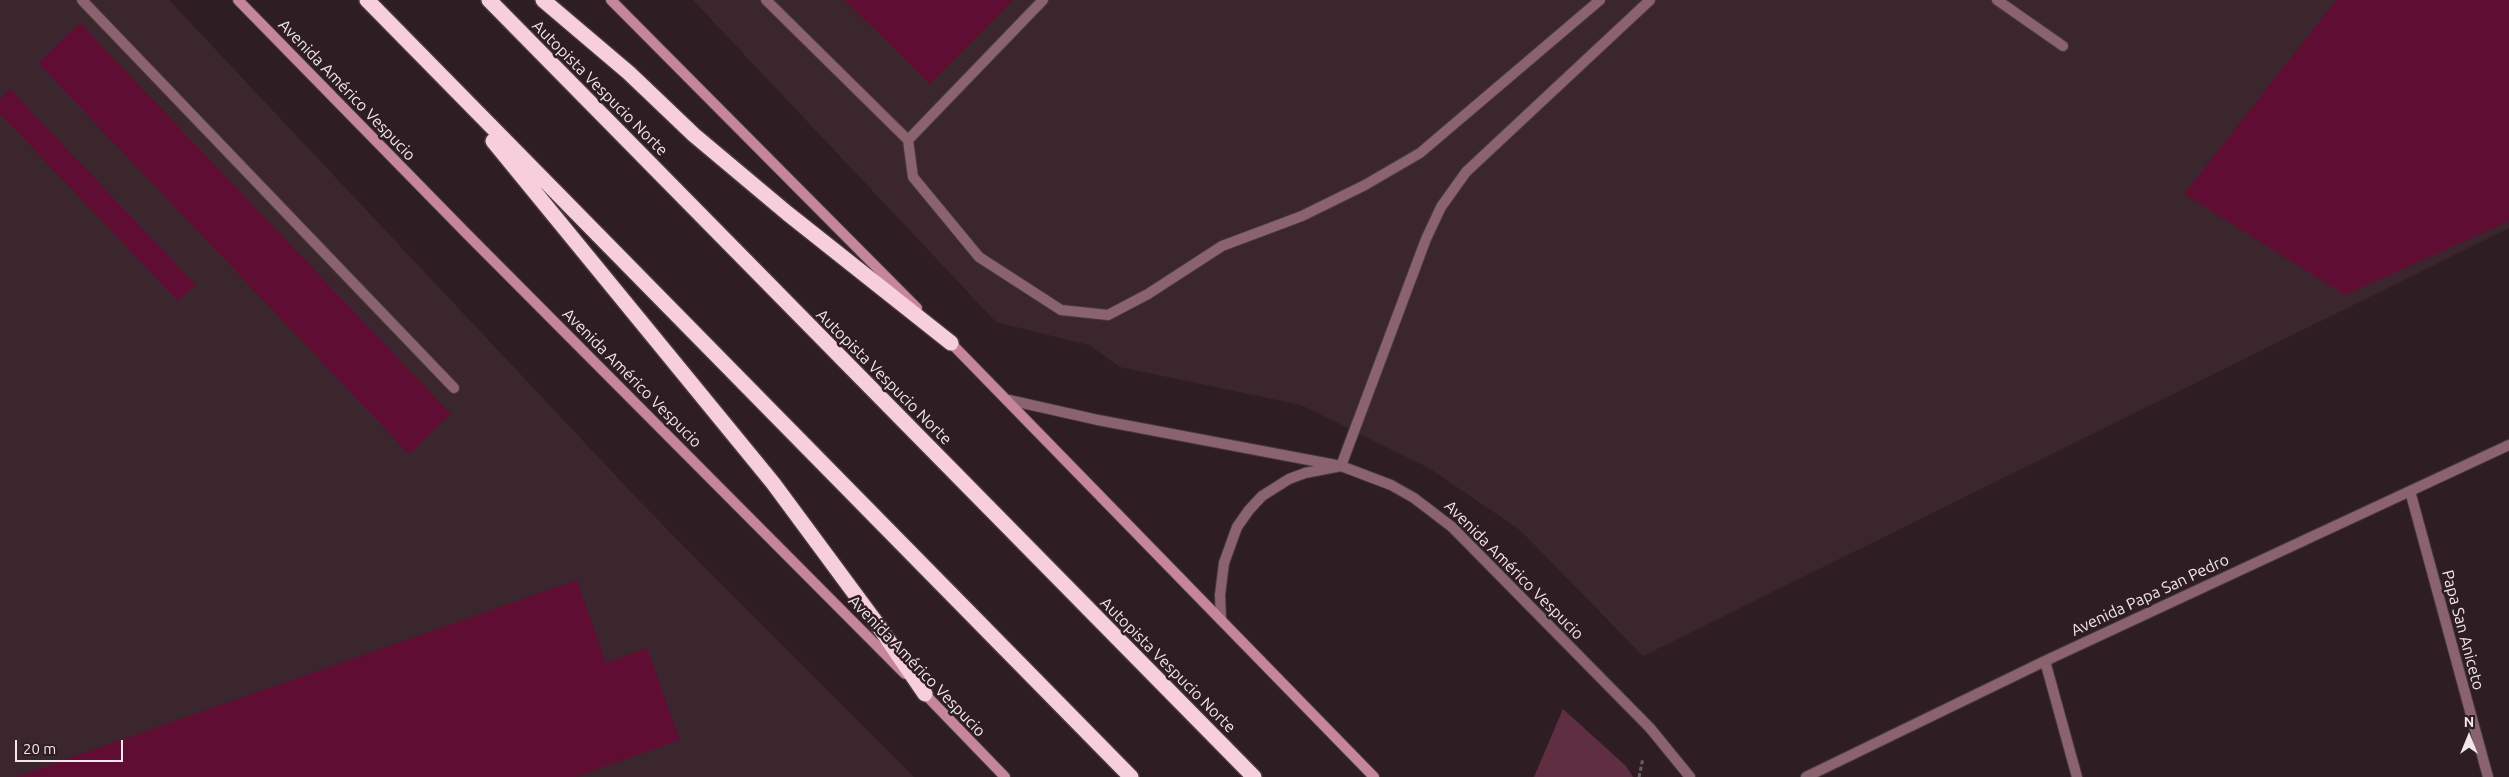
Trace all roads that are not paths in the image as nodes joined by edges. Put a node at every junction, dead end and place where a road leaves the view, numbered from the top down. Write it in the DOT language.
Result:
graph roads {
  1 [pos="82,0"];
  2 [pos="238,0"];
  3 [pos="366,0"];
  4 [pos="489,0"];
  5 [pos="542,0"];
  6 [pos="611,0"];
  7 [pos="766,0"];
  8 [pos="1043,0"];
  9 [pos="1600,0"];
  10 [pos="1650,0"];
  11 [pos="1997,0"];
  12 [pos="2063,46"];
  13 [pos="432,66"];
  14 [pos="908,140"];
  15 [pos="951,343"];
  16 [pos="454,388"];
  17 [pos="1009,400"];
  18 [pos="2509,445"];
  19 [pos="1341,466"];
  20 [pos="2410,490"];
  21 [pos="1222,620"];
  22 [pos="2045,661"];
  23 [pos="926,694"];
  24 [pos="1005,777"];
  25 [pos="1131,777"];
  26 [pos="1254,777"];
  27 [pos="1374,777"];
  28 [pos="1690,777"];
  29 [pos="1806,777"];
  30 [pos="2077,777"];
  31 [pos="2488,777"];
  1 -- 16 [label="street"];
  2 -- 23 [label="main road, Avenida Américo Vespucio"];
  3 -- 13 [label="highway"];
  4 -- 26 [label="highway, Autopista Vespucio Norte"];
  5 -- 15 [label="highway"];
  6 -- 15 [label="main road"];
  7 -- 14 [label="street"];
  8 -- 14 [label="street"];
  9 -- 14 [label="street"];
  10 -- 19 [label="street"];
  11 -- 12 [label="street"];
  13 -- 23 [label="highway"];
  13 -- 25 [label="highway"];
  15 -- 17 [label="main road"];
  17 -- 19 [label="street, Avenida Américo Vespucio"];
  17 -- 21 [label="main road"];
  18 -- 20 [label="street, Avenida Papa San Pedro"];
  19 -- 21 [label="street"];
  19 -- 28 [label="street, Avenida Américo Vespucio"];
  20 -- 22 [label="street, Avenida Papa San Pedro"];
  20 -- 31 [label="street, Papa San Aniceto"];
  21 -- 27 [label="main road"];
  22 -- 29 [label="street, Avenida Papa San Pedro"];
  22 -- 30 [label="street"];
  23 -- 24 [label="main road, Avenida Américo Vespucio"];
}
